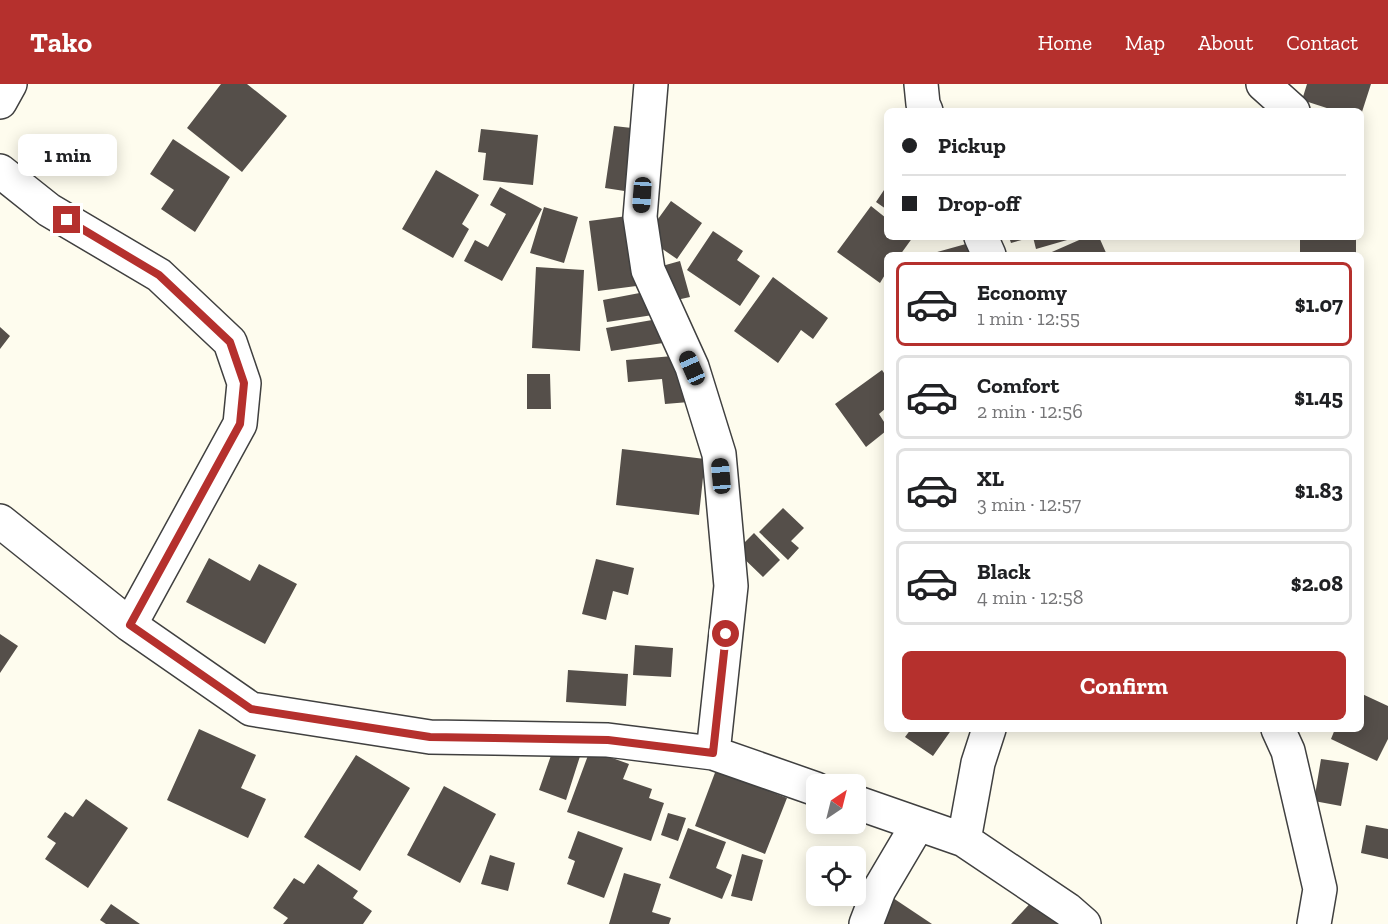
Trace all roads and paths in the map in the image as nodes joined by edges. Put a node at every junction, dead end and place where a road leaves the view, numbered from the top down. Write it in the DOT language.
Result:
graph roads {
  1 [pos="10,84"];
  2 [pos="651,84"];
  3 [pos="921,84"];
  4 [pos="1263,84"];
  5 [pos="0,102"];
  6 [pos="925,108"];
  7 [pos="1290,108"];
  8 [pos="0,171"];
  9 [pos="0,521"];
  10 [pos="130,625"];
  11 [pos="988,732"];
  12 [pos="1279,732"];
  13 [pos="713,753"];
  14 [pos="806,786"];
  15 [pos="866,806"];
  16 [pos="918,824"];
  17 [pos="964,840"];
  18 [pos="866,924"];
  19 [pos="1084,924"];
  20 [pos="1314,924"];
  1 -- 5 [label="street"];
  2 -- 13 [label="street"];
  3 -- 6 [label="street"];
  4 -- 7 [label="street"];
  8 -- 10 [label="street"];
  9 -- 10 [label="street"];
  10 -- 13 [label="street"];
  11 -- 17 [label="street"];
  12 -- 20 [label="street"];
  13 -- 14 [label="street"];
  15 -- 16 [label="street"];
  16 -- 17 [label="street"];
  16 -- 18 [label="street"];
  17 -- 19 [label="street"];
}
